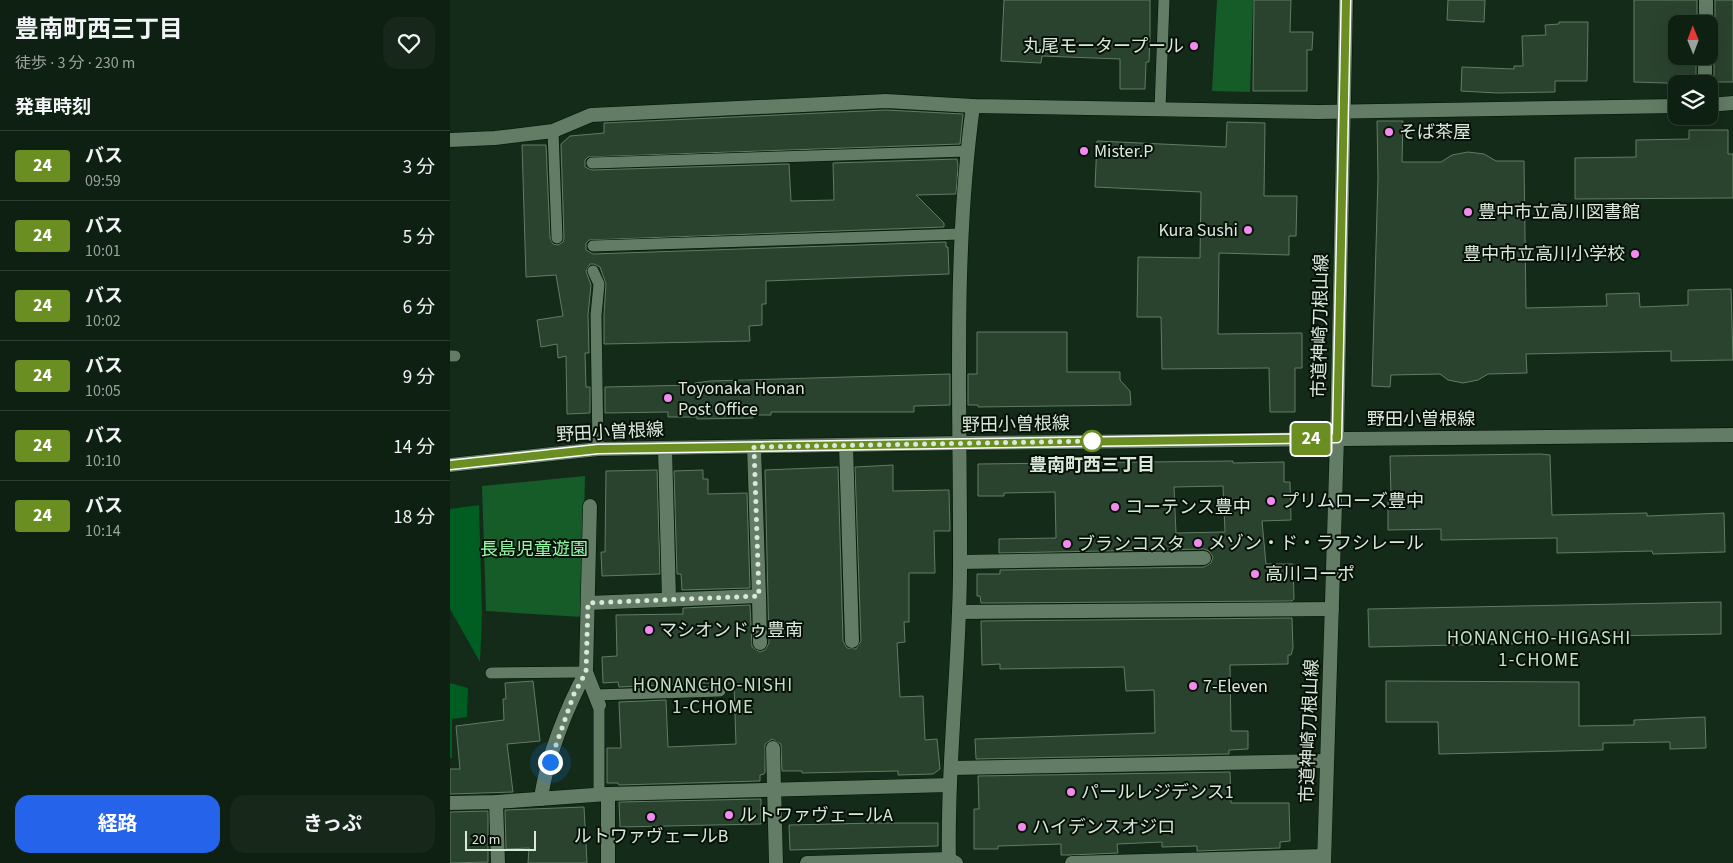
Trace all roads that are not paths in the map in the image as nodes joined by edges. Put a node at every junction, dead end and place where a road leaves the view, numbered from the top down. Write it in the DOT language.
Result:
graph roads {
  1 [pos="1164,0"];
  2 [pos="1346,0"];
  3 [pos="1706,0"];
  4 [pos="1706,15"];
  5 [pos="1733,103"];
  6 [pos="1718,104"];
  7 [pos="973,106"];
  8 [pos="1668,106"];
  9 [pos="1160,109"];
  10 [pos="1343,111"];
  11 [pos="553,131"];
  12 [pos="450,140"];
  13 [pos="967,151"];
  14 [pos="592,163"];
  15 [pos="960,234"];
  16 [pos="557,238"];
  17 [pos="593,246"];
  18 [pos="593,271"];
  19 [pos="1733,435"];
  20 [pos="1337,438"];
  21 [pos="960,443"];
  22 [pos="846,445"];
  23 [pos="754,447"];
  24 [pos="665,448"];
  25 [pos="598,449"];
  26 [pos="450,465"];
  27 [pos="590,506"];
  28 [pos="1204,558"];
  29 [pos="960,562"];
  30 [pos="759,596"];
  31 [pos="669,599"];
  32 [pos="588,603"];
  33 [pos="1332,609"];
  34 [pos="959,612"];
  35 [pos="852,641"];
  36 [pos="760,643"];
  37 [pos="586,672"];
  38 [pos="491,673"];
  39 [pos="720,691"];
  40 [pos="597,700"];
  41 [pos="773,748"];
  42 [pos="1327,761"];
  43 [pos="951,768"];
  44 [pos="950,785"];
  45 [pos="774,790"];
  46 [pos="604,794"];
  47 [pos="541,799"];
  48 [pos="496,802"];
  49 [pos="450,803"];
  50 [pos="1324,860"];
  51 [pos="951,862"];
  52 [pos="498,863"];
  53 [pos="608,863"];
  54 [pos="776,863"];
  55 [pos="808,863"];
  56 [pos="1072,863"];
  1 -- 9 [label="lane"];
  2 -- 10 [label="street, 市道神崎刀根山線"];
  3 -- 4 [label="street"];
  5 -- 6 [label="street"];
  7 -- 9 [label="street"];
  7 -- 11 [label="street"];
  7 -- 13 [label="street"];
  8 -- 10 [label="street"];
  9 -- 10 [label="street"];
  10 -- 20 [label="street, 市道神崎刀根山線"];
  11 -- 12 [label="street"];
  11 -- 16 [label="lane"];
  13 -- 14 [label="lane"];
  13 -- 15 [label="street"];
  15 -- 17 [label="lane"];
  15 -- 21 [label="street"];
  18 -- 25 [label="lane"];
  19 -- 20 [label="street, 野田小曽根線"];
  20 -- 21 [label="street, 野田小曽根線"];
  20 -- 33 [label="street, 市道神崎刀根山線"];
  21 -- 22 [label="street, 野田小曽根線"];
  21 -- 29 [label="street"];
  22 -- 23 [label="street, 野田小曽根線"];
  22 -- 35 [label="street"];
  23 -- 24 [label="street, 野田小曽根線"];
  23 -- 30 [label="street"];
  24 -- 25 [label="street, 野田小曽根線"];
  24 -- 31 [label="street"];
  25 -- 26 [label="street, 野田小曽根線"];
  27 -- 32 [label="street"];
  28 -- 29 [label="street"];
  29 -- 34 [label="street"];
  30 -- 31 [label="street"];
  30 -- 36 [label="street"];
  31 -- 32 [label="street"];
  32 -- 37 [label="street"];
  33 -- 34 [label="street"];
  33 -- 42 [label="street, 市道神崎刀根山線"];
  34 -- 43 [label="street"];
  37 -- 38 [label="lane"];
  37 -- 40 [label="street"];
  37 -- 47 [label="street"];
  39 -- 40 [label="lane"];
  40 -- 46 [label="lane"];
  41 -- 45 [label="street"];
  42 -- 43 [label="street"];
  42 -- 50 [label="street, 市道神崎刀根山線"];
  43 -- 44 [label="street"];
  44 -- 45 [label="street"];
  44 -- 51 [label="street"];
  45 -- 46 [label="street"];
  45 -- 54 [label="street"];
  46 -- 47 [label="street"];
  46 -- 53 [label="street"];
  47 -- 48 [label="street"];
  48 -- 49 [label="street"];
  48 -- 52 [label="street"];
  50 -- 56 [label="street"];
  51 -- 55 [label="street"];
}
